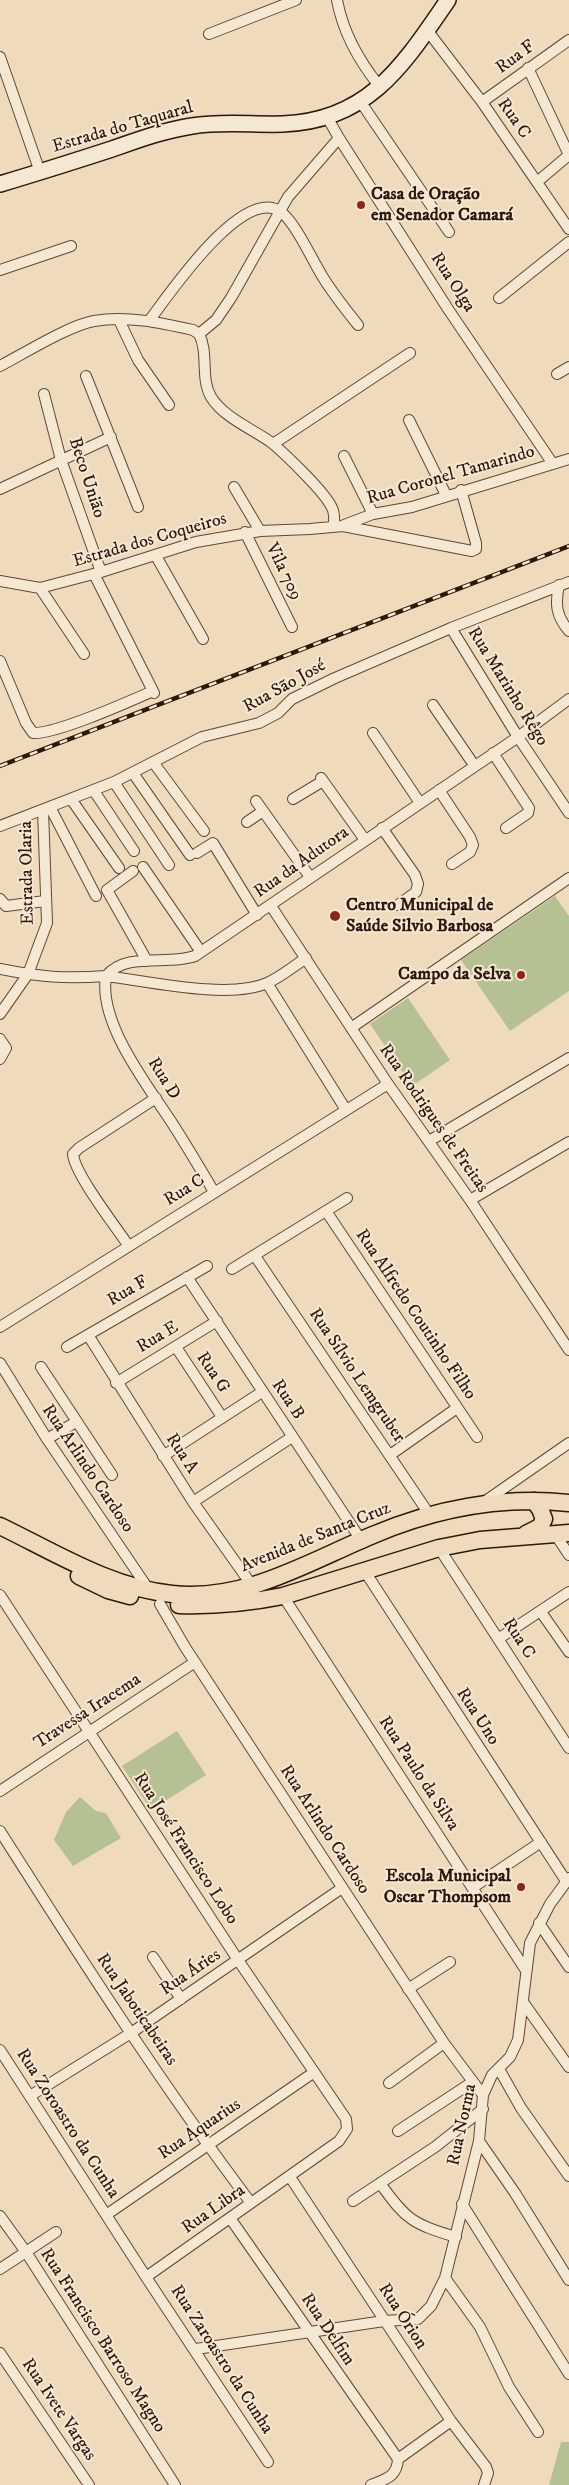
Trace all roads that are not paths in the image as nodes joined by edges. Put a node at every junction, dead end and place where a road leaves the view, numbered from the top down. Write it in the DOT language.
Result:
graph roads {
  1 [pos="296,0"];
  2 [pos="337,0"];
  3 [pos="448,0"];
  4 [pos="427,30"];
  5 [pos="209,34"];
  6 [pos="569,41"];
  7 [pos="0,57"];
  8 [pos="528,68"];
  9 [pos="380,87"];
  10 [pos="360,101"];
  11 [pos="482,102"];
  12 [pos="327,117"];
  13 [pos="338,138"];
  14 [pos="569,155"];
  15 [pos="40,172"];
  16 [pos="537,182"];
  17 [pos="0,184"];
  18 [pos="569,210"];
  19 [pos="281,211"];
  20 [pos="561,218"];
  21 [pos="569,229"];
  22 [pos="449,232"];
  23 [pos="569,242"];
  24 [pos="71,246"];
  25 [pos="0,270"];
  26 [pos="499,298"];
  27 [pos="119,320"];
  28 [pos="149,321"];
  29 [pos="358,325"];
  30 [pos="199,334"];
  31 [pos="410,353"];
  32 [pos="0,366"];
  33 [pos="569,367"];
  34 [pos="557,374"];
  35 [pos="86,376"];
  36 [pos="44,394"];
  37 [pos="169,404"];
  38 [pos="410,420"];
  39 [pos="111,437"];
  40 [pos="273,444"];
  41 [pos="344,456"];
  42 [pos="569,459"];
  43 [pos="61,460"];
  44 [pos="553,464"];
  45 [pos="234,487"];
  46 [pos="0,489"];
  47 [pos="461,490"];
  48 [pos="446,495"];
  49 [pos="138,507"];
  50 [pos="372,514"];
  51 [pos="338,526"];
  52 [pos="260,531"];
  53 [pos="245,532"];
  54 [pos="156,556"];
  55 [pos="97,573"];
  56 [pos="0,580"];
  57 [pos="564,583"];
  58 [pos="40,588"];
  59 [pos="292,627"];
  60 [pos="451,628"];
  61 [pos="569,631"];
  62 [pos="203,639"];
  63 [pos="84,654"];
  64 [pos="0,661"];
  65 [pos="569,699"];
  66 [pos="433,705"];
  67 [pos="373,732"];
  68 [pos="518,737"];
  69 [pos="493,753"];
  70 [pos="153,762"];
  71 [pos="474,765"];
  72 [pos="133,773"];
  73 [pos="114,782"];
  74 [pos="440,790"];
  75 [pos="94,791"];
  76 [pos="71,799"];
  77 [pos="293,799"];
  78 [pos="256,802"];
  79 [pos="420,803"];
  80 [pos="47,808"];
  81 [pos="263,811"];
  82 [pos="569,813"];
  83 [pos="247,822"];
  84 [pos="0,826"];
  85 [pos="382,828"];
  86 [pos="506,828"];
  87 [pos="204,831"];
  88 [pos="365,840"];
  89 [pos="134,852"];
  90 [pos="452,864"];
  91 [pos="169,865"];
  92 [pos="118,868"];
  93 [pos="310,877"];
  94 [pos="569,878"];
  95 [pos="96,896"];
  96 [pos="0,899"];
  97 [pos="45,901"];
  98 [pos="398,905"];
  99 [pos="271,906"];
  100 [pos="256,915"];
  101 [pos="201,952"];
  102 [pos="306,958"];
  103 [pos="147,961"];
  104 [pos="0,969"];
  105 [pos="28,974"];
  106 [pos="106,976"];
  107 [pos="267,983"];
  108 [pos="0,1014"];
  109 [pos="350,1028"];
  110 [pos="0,1039"];
  111 [pos="569,1058"];
  112 [pos="0,1060"];
  113 [pos="388,1084"];
  114 [pos="156,1098"];
  115 [pos="346,1110"];
  116 [pos="429,1140"];
  117 [pos="569,1142"];
  118 [pos="214,1192"];
  119 [pos="347,1198"];
  120 [pos="470,1200"];
  121 [pos="326,1211"];
  122 [pos="128,1245"];
  123 [pos="255,1256"];
  124 [pos="207,1266"];
  125 [pos="232,1269"];
  126 [pos="187,1277"];
  127 [pos="217,1321"];
  128 [pos="0,1327"];
  129 [pos="88,1335"];
  130 [pos="67,1347"];
  131 [pos="176,1347"];
  132 [pos="569,1350"];
  133 [pos="0,1363"];
  134 [pos="40,1367"];
  135 [pos="116,1382"];
  136 [pos="262,1392"];
  137 [pos="457,1408"];
  138 [pos="222,1417"];
  139 [pos="76,1422"];
  140 [pos="292,1437"];
  141 [pos="477,1437"];
  142 [pos="47,1439"];
  143 [pos="569,1442"];
  144 [pos="390,1455"];
  145 [pos="163,1456"];
  146 [pos="112,1475"];
  147 [pos="534,1501"];
  148 [pos="193,1502"];
  149 [pos="569,1503"];
  150 [pos="478,1506"];
  151 [pos="429,1514"];
  152 [pos="0,1526"];
  153 [pos="562,1533"];
  154 [pos="522,1536"];
  155 [pos="0,1538"];
  156 [pos="361,1540"];
  157 [pos="439,1548"];
  158 [pos="569,1555"];
  159 [pos="364,1570"];
  160 [pos="253,1587"];
  161 [pos="569,1592"];
  162 [pos="0,1595"];
  163 [pos="283,1596"];
  164 [pos="155,1597"];
  165 [pos="542,1612"];
  166 [pos="498,1639"];
  167 [pos="569,1652"];
  168 [pos="195,1662"];
  169 [pos="88,1730"];
  170 [pos="569,1748"];
  171 [pos="0,1790"];
  172 [pos="0,1831"];
  173 [pos="540,1842"];
  174 [pos="4,1846"];
  175 [pos="567,1879"];
  176 [pos="342,1888"];
  177 [pos="472,1888"];
  178 [pos="539,1923"];
  179 [pos="153,1957"];
  180 [pos="238,1960"];
  181 [pos="450,1962"];
  182 [pos="569,1967"];
  183 [pos="525,1969"];
  184 [pos="408,1989"];
  185 [pos="181,1999"];
  186 [pos="522,2002"];
  187 [pos="131,2033"];
  188 [pos="444,2043"];
  189 [pos="0,2050"];
  190 [pos="569,2068"];
  191 [pos="499,2069"];
  192 [pos="313,2073"];
  193 [pos="389,2083"];
  194 [pos="471,2083"];
  195 [pos="483,2095"];
  196 [pos="30,2096"];
  197 [pos="483,2109"];
  198 [pos="346,2119"];
  199 [pos="398,2132"];
  200 [pos="479,2141"];
  201 [pos="207,2145"];
  202 [pos="290,2176"];
  203 [pos="569,2176"];
  204 [pos="380,2183"];
  205 [pos="353,2201"];
  206 [pos="251,2203"];
  207 [pos="462,2204"];
  208 [pos="106,2214"];
  209 [pos="0,2216"];
  210 [pos="230,2218"];
  211 [pos="56,2232"];
  212 [pos="456,2237"];
  213 [pos="26,2252"];
  214 [pos="0,2269"];
  215 [pos="146,2277"];
  216 [pos="445,2278"];
  217 [pos="569,2280"];
  218 [pos="384,2321"];
  219 [pos="310,2331"];
  220 [pos="196,2349"];
  221 [pos="0,2353"];
  222 [pos="569,2374"];
  223 [pos="451,2421"];
  224 [pos="538,2432"];
  225 [pos="398,2460"];
  226 [pos="268,2462"];
  227 [pos="84,2483"];
  228 [pos="175,2485"];
  229 [pos="371,2485"];
  230 [pos="484,2485"];
  1 -- 5 [label="street"];
  2 -- 9 [label="street"];
  3 -- 4 [label="street, Estrada do Taquaral"];
  4 -- 9 [label="street, Estrada do Taquaral"];
  4 -- 11 [label="street, Rua C"];
  6 -- 8 [label="street, Rua F"];
  7 -- 15 [label="street"];
  8 -- 11 [label="street, Rua F"];
  8 -- 14 [label="street"];
  9 -- 10 [label="street, Estrada do Taquaral"];
  10 -- 12 [label="street, Estrada do Taquaral"];
  10 -- 22 [label="street"];
  11 -- 16 [label="street, Rua C"];
  12 -- 13 [label="street, Rua Olga"];
  12 -- 15 [label="street, Estrada do Taquaral"];
  13 -- 19 [label="street"];
  13 -- 44 [label="street, Rua Olga"];
  14 -- 16 [label="street"];
  15 -- 17 [label="street, Estrada do Taquaral"];
  16 -- 20 [label="street, Rua C"];
  18 -- 20 [label="street"];
  19 -- 28 [label="street"];
  19 -- 29 [label="street"];
  19 -- 30 [label="street"];
  20 -- 21 [label="street, Rua C"];
  23 -- 26 [label="street"];
  24 -- 25 [label="street"];
  27 -- 28 [label="street"];
  27 -- 32 [label="street"];
  27 -- 37 [label="street"];
  28 -- 30 [label="street"];
  30 -- 40 [label="street"];
  31 -- 40 [label="street"];
  33 -- 34 [label="street"];
  35 -- 39 [label="street"];
  36 -- 43 [label="street, Beco União"];
  38 -- 48 [label="street"];
  39 -- 43 [label="street"];
  39 -- 49 [label="street"];
  40 -- 51 [label="street"];
  41 -- 50 [label="street"];
  42 -- 44 [label="street, Rua Coronel Tamarindo"];
  43 -- 46 [label="street"];
  43 -- 55 [label="street, Beco União"];
  44 -- 47 [label="street, Rua Coronel Tamarindo"];
  45 -- 52 [label="street"];
  47 -- 48 [label="street, Rua Coronel Tamarindo"];
  47 -- 51 [label="street, Estrada dos Coqueiros"];
  48 -- 50 [label="street, Rua Coronel Tamarindo"];
  50 -- 51 [label="street, Rua Coronel Tamarindo"];
  51 -- 52 [label="street, Estrada dos Coqueiros"];
  52 -- 53 [label="street, Estrada dos Coqueiros"];
  53 -- 54 [label="street, Estrada dos Coqueiros"];
  53 -- 59 [label="street, Vila 709"];
  54 -- 55 [label="street, Estrada dos Coqueiros"];
  54 -- 62 [label="street"];
  55 -- 58 [label="street, Estrada dos Coqueiros"];
  55 -- 64 [label="street, Beco União"];
  56 -- 58 [label="street, Estrada dos Coqueiros"];
  57 -- 60 [label="street, Rua São José"];
  57 -- 61 [label="street"];
  58 -- 63 [label="street"];
  60 -- 68 [label="street, Rua Marinho Rêgo"];
  60 -- 70 [label="street, Rua São José"];
  65 -- 68 [label="street, Rua da Adutora"];
  66 -- 71 [label="street"];
  67 -- 79 [label="street"];
  68 -- 69 [label="street, Rua da Adutora"];
  68 -- 82 [label="street, Rua Marinho Rêgo"];
  69 -- 71 [label="street, Rua da Adutora"];
  69 -- 86 [label="street"];
  70 -- 72 [label="street, Rua São José"];
  70 -- 87 [label="street"];
  71 -- 74 [label="street, Rua da Adutora"];
  72 -- 73 [label="street, Rua São José"];
  72 -- 100 [label="street"];
  73 -- 75 [label="street, Rua São José"];
  73 -- 91 [label="street"];
  74 -- 79 [label="street, Rua da Adutora"];
  74 -- 90 [label="street"];
  75 -- 76 [label="street, Rua São José"];
  75 -- 89 [label="street"];
  76 -- 80 [label="street, Rua São José"];
  76 -- 92 [label="street"];
  77 -- 88 [label="street"];
  78 -- 81 [label="street"];
  79 -- 85 [label="street, Rua da Adutora"];
  80 -- 84 [label="street, Rua São José"];
  80 -- 95 [label="street"];
  80 -- 97 [label="street, Estrada Olaria"];
  81 -- 83 [label="street"];
  81 -- 93 [label="street"];
  85 -- 88 [label="street, Rua da Adutora"];
  85 -- 98 [label="street"];
  88 -- 93 [label="street, Rua da Adutora"];
  93 -- 99 [label="street, Rua da Adutora"];
  94 -- 109 [label="street"];
  96 -- 97 [label="street"];
  97 -- 105 [label="street, Estrada Olaria"];
  99 -- 100 [label="street, Rua da Adutora"];
  99 -- 102 [label="street, Rua Rodrigues de Freitas"];
  100 -- 101 [label="street, Rua da Adutora"];
  101 -- 103 [label="street, Rua da Adutora"];
  101 -- 103 [label="street"];
  102 -- 107 [label="street"];
  102 -- 109 [label="street, Rua Rodrigues de Freitas"];
  103 -- 106 [label="street, Rua da Adutora"];
  104 -- 105 [label="street, Rua da Adutora"];
  105 -- 106 [label="street, Rua da Adutora"];
  105 -- 108 [label="street, Estrada Olaria"];
  106 -- 107 [label="street"];
  106 -- 114 [label="street, Rua D"];
  107 -- 115 [label="street"];
  109 -- 113 [label="street, Rua Rodrigues de Freitas"];
  110 -- 112 [label="street"];
  111 -- 116 [label="street"];
  113 -- 115 [label="street, Rua C"];
  113 -- 116 [label="street, Rua Rodrigues de Freitas"];
  114 -- 118 [label="street, Rua D"];
  114 -- 122 [label="street"];
  115 -- 118 [label="street, Rua C"];
  116 -- 120 [label="street, Rua Rodrigues de Freitas"];
  117 -- 120 [label="street"];
  118 -- 122 [label="street, Rua C"];
  119 -- 121 [label="street"];
  120 -- 132 [label="street, Rua Rodrigues de Freitas"];
  121 -- 123 [label="street"];
  121 -- 137 [label="street, Rua Alfredo Coutinho Filho"];
  122 -- 128 [label="street, Rua C"];
  123 -- 125 [label="street"];
  123 -- 144 [label="street, Rua Sílvio Lemgruber"];
  124 -- 126 [label="street, Rua F"];
  126 -- 127 [label="street, Rua B"];
  126 -- 129 [label="street, Rua F"];
  127 -- 131 [label="street, Rua E"];
  127 -- 136 [label="street, Rua B"];
  129 -- 130 [label="street, Rua F"];
  129 -- 135 [label="street, Rua A"];
  131 -- 135 [label="street, Rua E"];
  131 -- 138 [label="street, Rua G"];
  133 -- 142 [label="street, Rua Arlindo Cardoso"];
  134 -- 139 [label="street"];
  135 -- 145 [label="street, Rua A"];
  136 -- 138 [label="street"];
  136 -- 140 [label="street, Rua B"];
  137 -- 141 [label="street, Rua Alfredo Coutinho Filho"];
  137 -- 144 [label="street"];
  138 -- 145 [label="street"];
  139 -- 142 [label="street"];
  139 -- 146 [label="street"];
  140 -- 148 [label="street"];
  140 -- 156 [label="street, Rua B"];
  142 -- 164 [label="street, Rua Arlindo Cardoso"];
  143 -- 150 [label="street"];
  144 -- 151 [label="street, Rua Sílvio Lemgruber"];
  145 -- 148 [label="street, Rua A"];
  147 -- 149 [label="main road, Avenida de Santa Cruz"];
  147 -- 150 [label="main road, Avenida de Santa Cruz"];
  147 -- 154 [label="main road"];
  148 -- 160 [label="street, Rua A"];
  150 -- 151 [label="main road, Avenida de Santa Cruz"];
  151 -- 156 [label="main road, Avenida de Santa Cruz"];
  152 -- 164 [label="main road, Avenida de Santa Cruz"];
  153 -- 154 [label="main road, Avenida de Santa Cruz"];
  153 -- 158 [label="street"];
  154 -- 157 [label="main road, Avenida de Santa Cruz"];
  155 -- 164 [label="main road, Avenida de Santa Cruz"];
  156 -- 159 [label="main road"];
  156 -- 160 [label="main road, Avenida de Santa Cruz"];
  157 -- 159 [label="main road, Avenida de Santa Cruz"];
  157 -- 166 [label="street, Rua C"];
  159 -- 163 [label="main road, Avenida de Santa Cruz"];
  159 -- 173 [label="street, Rua Uno"];
  160 -- 164 [label="main road, Avenida de Santa Cruz"];
  161 -- 165 [label="street"];
  162 -- 169 [label="street, Rua José Francisco Lobo"];
  163 -- 164 [label="main road, Avenida de Santa Cruz"];
  163 -- 177 [label="street, Rua Paulo da Silva"];
  164 -- 168 [label="street, Rua Arlindo Cardoso"];
  165 -- 166 [label="street"];
  165 -- 167 [label="street"];
  166 -- 170 [label="street, Rua C"];
  168 -- 169 [label="street, Travessa Iracema"];
  168 -- 176 [label="street, Rua Arlindo Cardoso"];
  169 -- 171 [label="street, Travessa Iracema"];
  169 -- 180 [label="street, Rua José Francisco Lobo"];
  172 -- 174 [label="street, Rua Jaboticabeiras"];
  173 -- 175 [label="street, Rua Uno"];
  173 -- 177 [label="street"];
  174 -- 187 [label="street, Rua Jaboticabeiras"];
  175 -- 178 [label="street, Rua Norma"];
  176 -- 180 [label="street, Rua Áries"];
  176 -- 184 [label="street, Rua Arlindo Cardoso"];
  177 -- 183 [label="street, Rua Paulo da Silva"];
  178 -- 182 [label="street"];
  178 -- 183 [label="street, Rua Norma"];
  179 -- 185 [label="street"];
  180 -- 185 [label="street, Rua Áries"];
  180 -- 192 [label="street, Rua José Francisco Lobo"];
  181 -- 184 [label="street"];
  183 -- 186 [label="street, Rua Norma"];
  184 -- 188 [label="street, Rua Arlindo Cardoso"];
  185 -- 187 [label="street, Rua Áries"];
  186 -- 190 [label="street"];
  186 -- 191 [label="street, Rua Norma"];
  187 -- 196 [label="street, Rua Áries"];
  187 -- 201 [label="street, Rua Jaboticabeiras"];
  188 -- 193 [label="street"];
  188 -- 194 [label="street, Rua Arlindo Cardoso"];
  189 -- 196 [label="street, Rua Zoroastro da Cunha"];
  191 -- 195 [label="street, Rua Norma"];
  191 -- 203 [label="street"];
  192 -- 198 [label="street, Rua José Francisco Lobo"];
  192 -- 201 [label="street, Rua Aquarius"];
  194 -- 195 [label="street, Rua Arlindo Cardoso"];
  194 -- 199 [label="street"];
  195 -- 197 [label="street, Rua Norma"];
  196 -- 208 [label="street, Rua Zoroastro da Cunha"];
  197 -- 200 [label="street, Rua Norma"];
  197 -- 204 [label="street"];
  198 -- 202 [label="street, Rua Libra"];
  200 -- 207 [label="street, Rua Norma"];
  200 -- 217 [label="street"];
  201 -- 206 [label="street, Rua Jaboticabeiras"];
  201 -- 208 [label="street, Rua Aquarius"];
  202 -- 206 [label="street, Rua Libra"];
  202 -- 218 [label="street, Rua Órion"];
  204 -- 205 [label="street"];
  204 -- 212 [label="street"];
  206 -- 210 [label="street, Rua Libra"];
  207 -- 212 [label="street, Rua Norma"];
  207 -- 222 [label="street"];
  208 -- 215 [label="street"];
  209 -- 213 [label="street, Rua Francisco Barroso Magno"];
  210 -- 215 [label="street, Rua Libra"];
  210 -- 219 [label="street, Rua Delfim"];
  211 -- 213 [label="street"];
  212 -- 216 [label="street, Rua Norma"];
  213 -- 214 [label="street"];
  213 -- 228 [label="street, Rua Francisco Barroso Magno"];
  215 -- 220 [label="street, Rua Zaroastro da Cunha"];
  216 -- 218 [label="street, Rua Norma"];
  216 -- 224 [label="street"];
  218 -- 219 [label="street, Rua Norma"];
  218 -- 223 [label="street, Rua Órion"];
  219 -- 220 [label="street, Rua Norma"];
  219 -- 225 [label="street, Rua Delfim"];
  220 -- 226 [label="street, Rua Zaroastro da Cunha"];
  221 -- 227 [label="street, Rua Ivete Vargas"];
  223 -- 225 [label="street"];
  223 -- 230 [label="street, Rua Órion"];
  225 -- 229 [label="street"];
}
